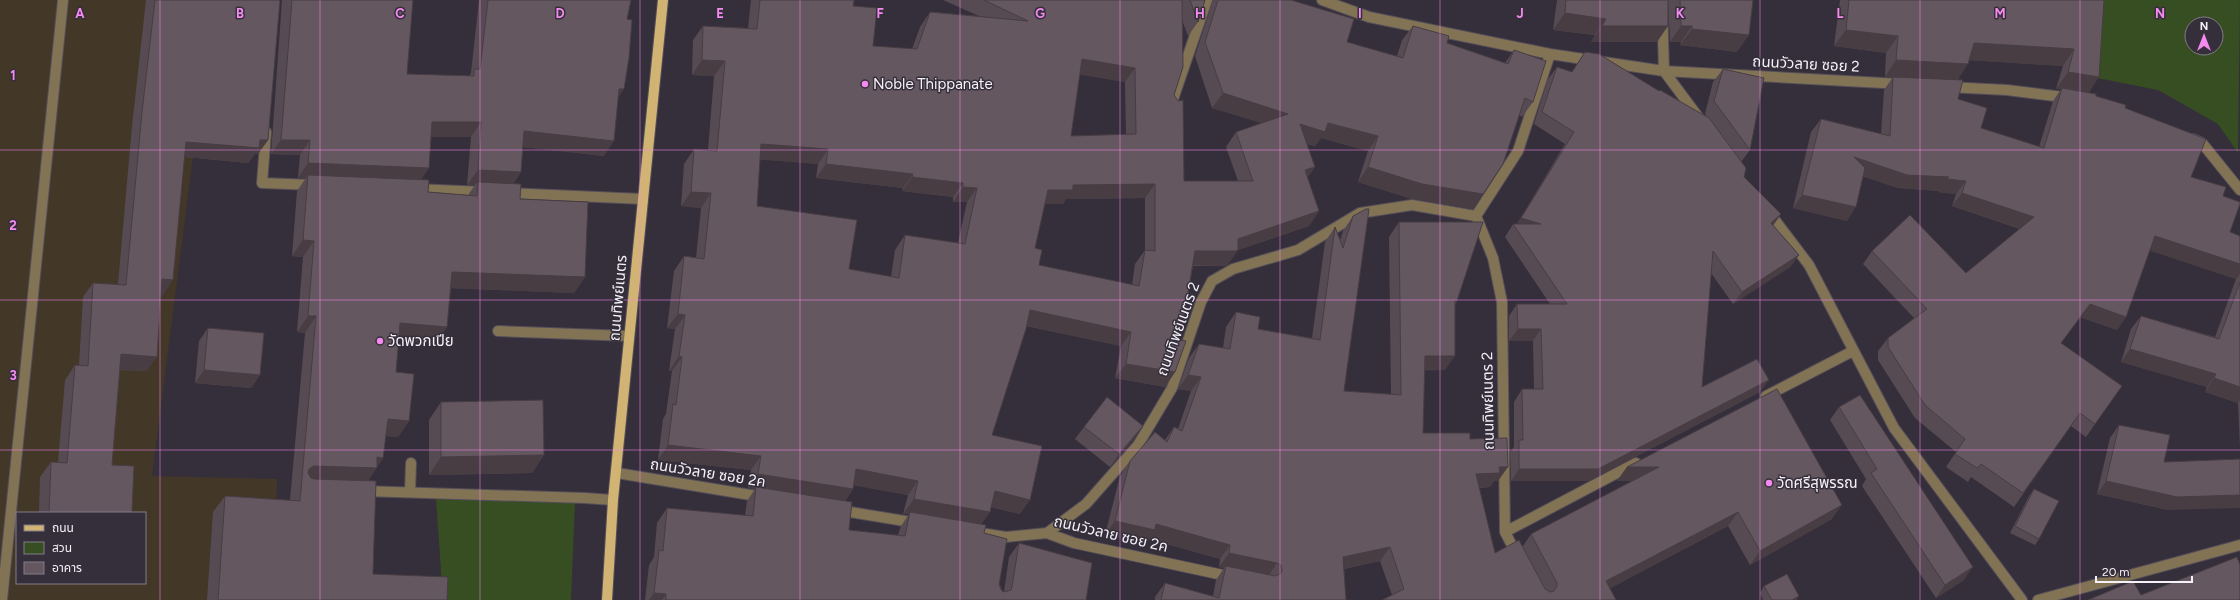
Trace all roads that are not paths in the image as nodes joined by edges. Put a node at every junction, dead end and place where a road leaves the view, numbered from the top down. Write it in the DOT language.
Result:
graph roads {
  1 [pos="63,0"];
  2 [pos="663,0"];
  3 [pos="1207,0"];
  4 [pos="1322,0"];
  5 [pos="1662,0"];
  6 [pos="1550,54"];
  7 [pos="1664,72"];
  8 [pos="1911,85"];
  9 [pos="1935,86"];
  10 [pos="2078,99"];
  11 [pos="1170,109"];
  12 [pos="267,119"];
  13 [pos="1706,128"];
  14 [pos="2181,133"];
  15 [pos="325,186"];
  16 [pos="404,189"];
  17 [pos="2240,190"];
  18 [pos="643,199"];
  19 [pos="1762,203"];
  20 [pos="1476,216"];
  21 [pos="498,331"];
  22 [pos="629,336"];
  23 [pos="1853,351"];
  24 [pos="1756,402"];
  25 [pos="1644,459"];
  26 [pos="411,463"];
  27 [pos="617,473"];
  28 [pos="349,490"];
  29 [pos="410,492"];
  30 [pos="770,498"];
  31 [pos="613,500"];
  32 [pos="825,508"];
  33 [pos="928,524"];
  34 [pos="967,531"];
  35 [pos="1505,532"];
  36 [pos="1047,533"];
  37 [pos="2240,545"];
  38 [pos="1523,566"];
  39 [pos="1243,579"];
  40 [pos="2,600"];
  41 [pos="607,600"];
  42 [pos="2022,600"];
  43 [pos="2038,600"];
  1 -- 40 [label="street"];
  2 -- 18 [label="main road, ถนนทิพย์เนตร"];
  3 -- 11 [label="street"];
  4 -- 6 [label="street, ถนนวัวลาย ซอย 2"];
  5 -- 7 [label="street"];
  6 -- 7 [label="street, ถนนวัวลาย ซอย 2"];
  6 -- 20 [label="street"];
  7 -- 8 [label="street, ถนนวัวลาย ซอย 2"];
  7 -- 13 [label="street"];
  9 -- 10 [label="street"];
  12 -- 15 [label="street"];
  14 -- 17 [label="street"];
  16 -- 18 [label="street"];
  18 -- 22 [label="main road, ถนนทิพย์เนตร"];
  19 -- 23 [label="street"];
  20 -- 35 [label="street, ถนนทิพย์เนตร 2"];
  20 -- 36 [label="street, ถนนทิพย์เนตร 2"];
  21 -- 22 [label="street"];
  22 -- 27 [label="main road, ถนนทิพย์เนตร"];
  23 -- 24 [label="street"];
  23 -- 42 [label="street"];
  25 -- 35 [label="street"];
  26 -- 29 [label="street"];
  27 -- 30 [label="street, ถนนวัวลาย ซอย 2ค"];
  27 -- 31 [label="main road, ถนนทิพย์เนตร"];
  28 -- 29 [label="street"];
  29 -- 31 [label="street"];
  31 -- 41 [label="main road, ถนนทิพย์เนตร"];
  32 -- 33 [label="street"];
  34 -- 36 [label="street, ถนนวัวลาย ซอย 2ค"];
  35 -- 38 [label="street"];
  36 -- 39 [label="street, ถนนวัวลาย ซอย 2ค"];
  37 -- 43 [label="street"];
}
